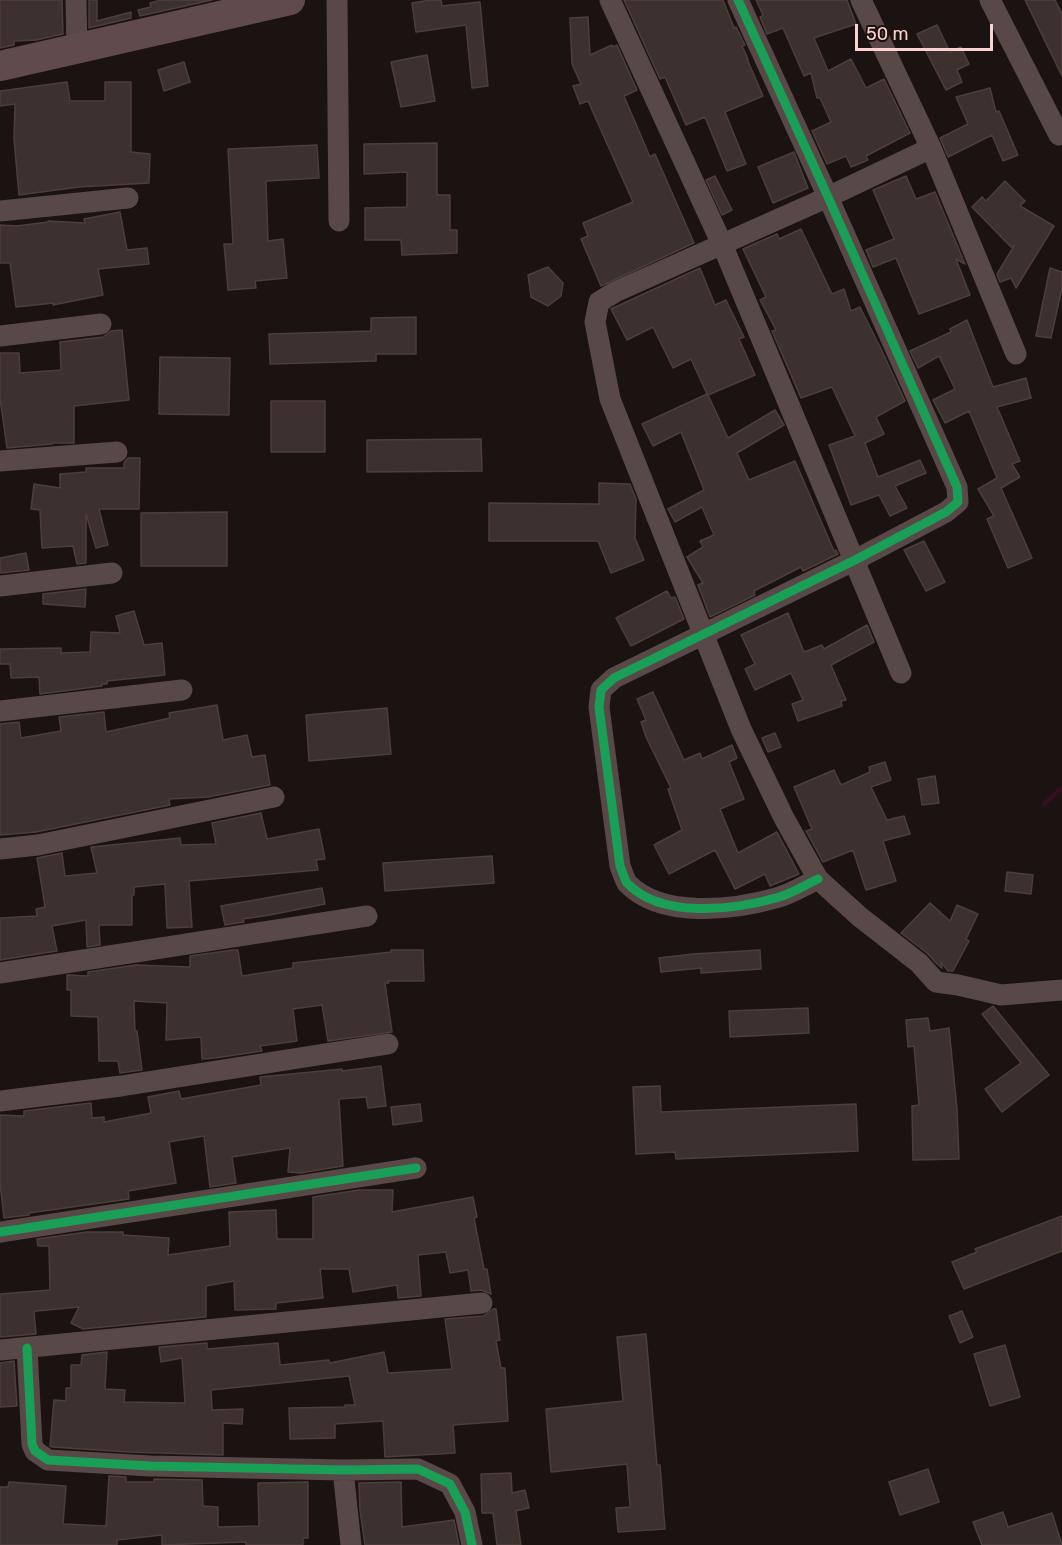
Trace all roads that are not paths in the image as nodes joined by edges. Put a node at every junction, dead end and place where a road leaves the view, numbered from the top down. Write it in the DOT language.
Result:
graph roads {
  1 [pos="76,0"];
  2 [pos="290,0"];
  3 [pos="337,0"];
  4 [pos="610,0"];
  5 [pos="738,0"];
  6 [pos="861,0"];
  7 [pos="990,0"];
  8 [pos="212,9"];
  9 [pos="77,50"];
  10 [pos="0,66"];
  11 [pos="1059,135"];
  12 [pos="931,148"];
  13 [pos="828,197"];
  14 [pos="128,198"];
  15 [pos="0,211"];
  16 [pos="339,221"];
  17 [pos="722,244"];
  18 [pos="101,324"];
  19 [pos="0,336"];
  20 [pos="1016,354"];
  21 [pos="117,452"];
  22 [pos="0,461"];
  23 [pos="855,560"];
  24 [pos="112,573"];
  25 [pos="0,586"];
  26 [pos="703,636"];
  27 [pos="901,673"];
  28 [pos="182,690"];
  29 [pos="0,711"];
  30 [pos="274,797"];
  31 [pos="0,849"];
  32 [pos="818,879"];
  33 [pos="367,916"];
  34 [pos="0,973"];
  35 [pos="1062,990"];
  36 [pos="388,1044"];
  37 [pos="0,1101"];
  38 [pos="416,1168"];
  39 [pos="0,1232"];
  40 [pos="482,1303"];
  41 [pos="27,1348"];
  42 [pos="0,1350"];
  43 [pos="343,1470"];
  44 [pos="351,1545"];
  45 [pos="472,1545"];
  1 -- 9 [label="street"];
  2 -- 8 [label="street"];
  3 -- 16 [label="street"];
  4 -- 17 [label="street"];
  5 -- 13 [label="street"];
  6 -- 12 [label="street"];
  7 -- 11 [label="street"];
  8 -- 9 [label="street"];
  9 -- 10 [label="street"];
  12 -- 13 [label="street"];
  12 -- 20 [label="street"];
  13 -- 17 [label="street"];
  13 -- 23 [label="street"];
  14 -- 15 [label="street"];
  17 -- 23 [label="street"];
  17 -- 26 [label="street"];
  18 -- 19 [label="street"];
  21 -- 22 [label="street"];
  23 -- 26 [label="street"];
  23 -- 27 [label="street"];
  24 -- 25 [label="street"];
  26 -- 32 [label="street"];
  26 -- 32 [label="street"];
  28 -- 29 [label="street"];
  30 -- 31 [label="street"];
  32 -- 35 [label="street"];
  33 -- 34 [label="street"];
  36 -- 37 [label="street"];
  38 -- 39 [label="street"];
  40 -- 41 [label="street"];
  41 -- 42 [label="street"];
  41 -- 43 [label="street"];
  43 -- 44 [label="street"];
  43 -- 45 [label="street"];
}
